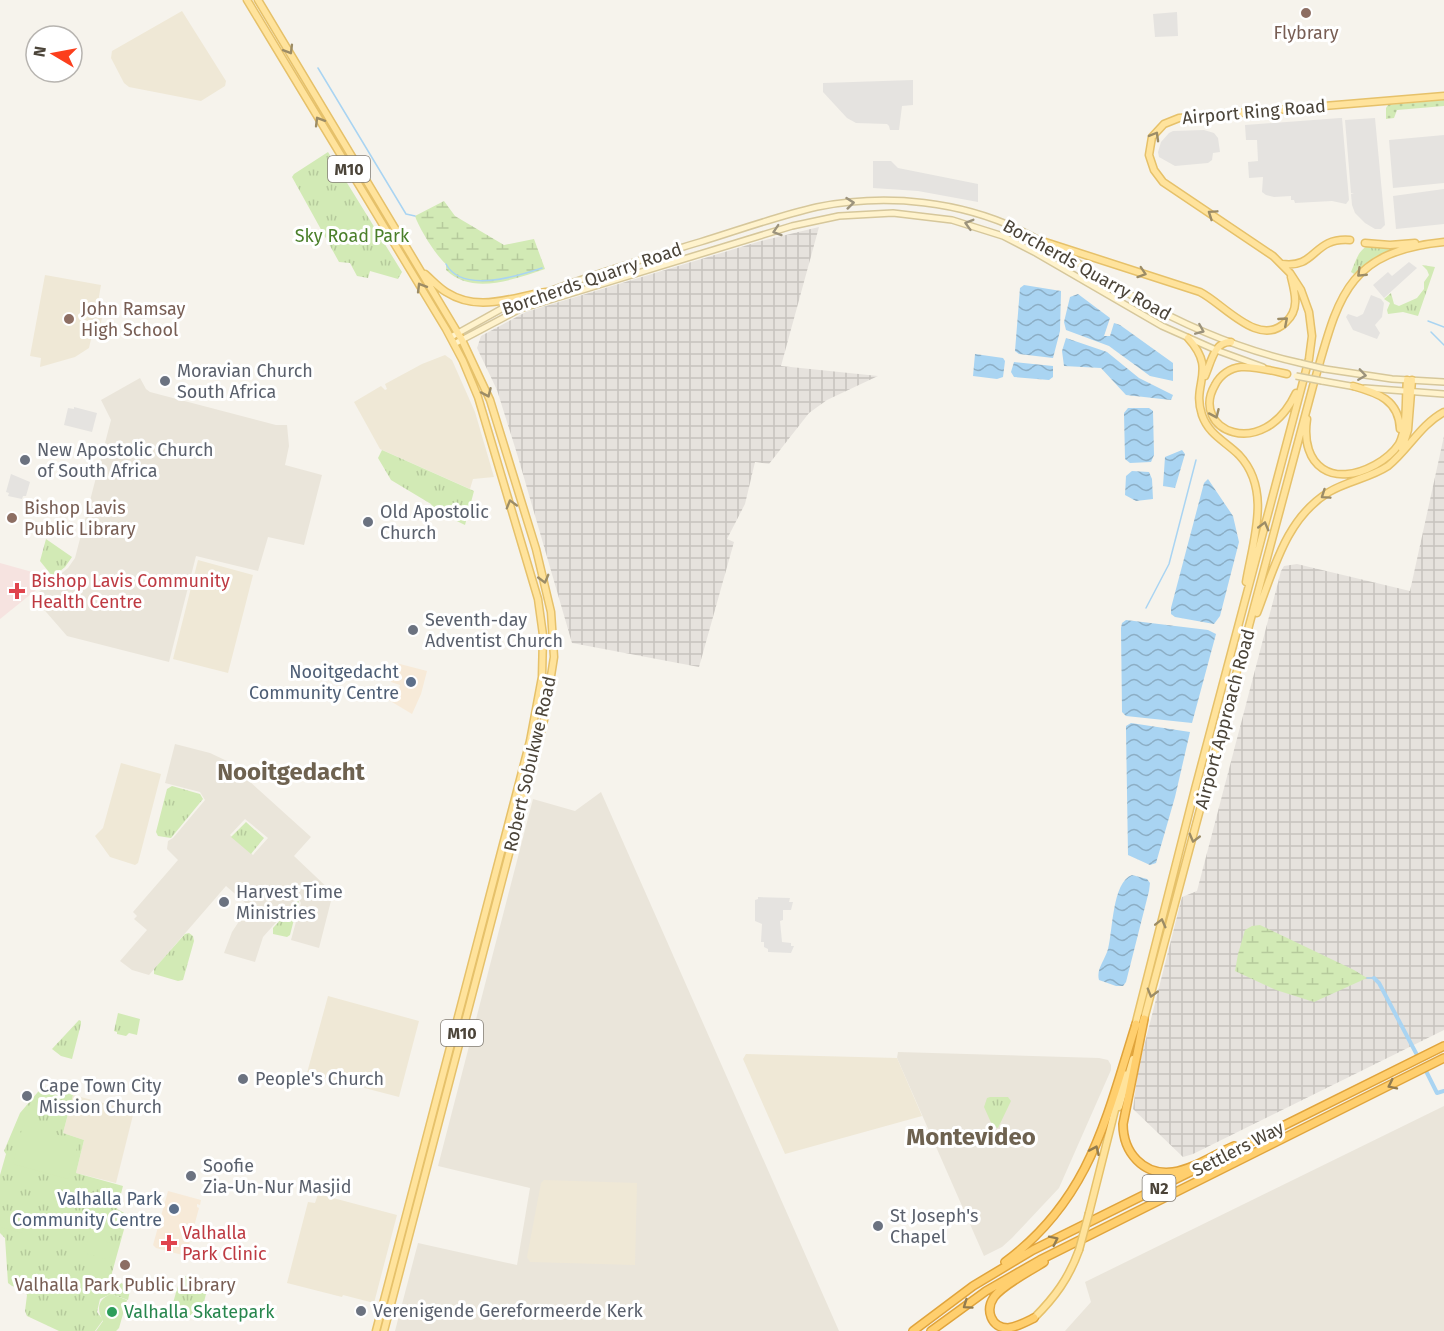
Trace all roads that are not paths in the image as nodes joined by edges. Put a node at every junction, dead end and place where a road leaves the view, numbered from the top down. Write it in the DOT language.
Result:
graph roads {
  1 [pos="247,0"];
  2 [pos="258,0"];
  3 [pos="1444,96"];
  4 [pos="1039,240"];
  5 [pos="1350,240"];
  6 [pos="1444,242"];
  7 [pos="1365,243"];
  8 [pos="1425,244"];
  9 [pos="1282,264"];
  10 [pos="422,272"];
  11 [pos="1291,274"];
  12 [pos="546,292"];
  13 [pos="457,333"];
  14 [pos="451,337"];
  15 [pos="1188,338"];
  16 [pos="462,340"];
  17 [pos="1231,342"];
  18 [pos="454,344"];
  19 [pos="1215,350"];
  20 [pos="1309,359"];
  21 [pos="1287,374"];
  22 [pos="1409,380"];
  23 [pos="1302,382"];
  24 [pos="1444,382"];
  25 [pos="1202,385"];
  26 [pos="1313,386"];
  27 [pos="1353,386"];
  28 [pos="1408,392"];
  29 [pos="1444,394"];
  30 [pos="1444,412"];
  31 [pos="1393,461"];
  32 [pos="1380,462"];
  33 [pos="1239,624"];
  34 [pos="1232,695"];
  35 [pos="1144,1019"];
  36 [pos="1136,1024"];
  37 [pos="1444,1046"];
  38 [pos="1444,1058"];
  39 [pos="1353,1091"];
  40 [pos="1111,1130"];
  41 [pos="1074,1243"];
  42 [pos="967,1290"];
  43 [pos="1034,1318"];
  44 [pos="376,1331"];
  45 [pos="384,1331"];
  46 [pos="913,1331"];
  47 [pos="931,1331"];
  48 [pos="1016,1331"];
  14 -- 1 [label="main road, Robert Sobukwe Road / M10, one-way"];
  2 -- 10 [label="main road, Robert Sobukwe Road / M10, one-way"];
  9 -- 3 [label="main road, Airport Ring Road, one-way"];
  4 -- 11 [label="main road, one-way"];
  12 -- 4 [label="main road, Borcherds Quarry Road, one-way"];
  4 -- 17 [label="main road, Borcherds Quarry Road, one-way"];
  5 -- 9 [label="main road"];
  6 -- 8 [label="main road"];
  7 -- 8 [label="main road"];
  8 -- 26 [label="main road, Airport Approach Road, one-way"];
  9 -- 11 [label="main road, Airport Ring Road"];
  10 -- 12 [label="main road"];
  10 -- 13 [label="main road, Robert Sobukwe Road / M10"];
  11 -- 20 [label="main road, Airport Ring Road"];
  12 -- 13 [label="main road, Borcherds Quarry Road"];
  13 -- 14 [label="main road, Borcherds Quarry Road"];
  13 -- 16 [label="main road, Robert Sobukwe Road / M10"];
  14 -- 18 [label="main road, Robert Sobukwe Road / M10"];
  15 -- 16 [label="main road, Borcherds Quarry Road, one-way"];
  15 -- 19 [label="main road, Borcherds Quarry Road"];
  15 -- 25 [label="main road"];
  16 -- 18 [label="main road, Borcherds Quarry Road"];
  16 -- 45 [label="main road, Robert Sobukwe Road / M10, one-way"];
  17 -- 19 [label="main road"];
  17 -- 22 [label="main road, Borcherds Quarry Road, one-way, bridge"];
  44 -- 18 [label="main road, Robert Sobukwe Road / M10, one-way"];
  19 -- 21 [label="main road, Borcherds Quarry Road"];
  19 -- 25 [label="main road"];
  20 -- 23 [label="main road, Airport Approach Road"];
  21 -- 23 [label="main road, one-way"];
  21 -- 27 [label="main road, Borcherds Quarry Road, bridge"];
  22 -- 24 [label="main road, Borcherds Quarry Road"];
  22 -- 28 [label="main road"];
  33 -- 23 [label="main road, Airport Approach Road, one-way"];
  25 -- 33 [label="main road"];
  26 -- 32 [label="main road"];
  26 -- 34 [label="main road, Airport Approach Road"];
  27 -- 28 [label="main road, Borcherds Quarry Road"];
  27 -- 32 [label="main road"];
  28 -- 29 [label="main road, Borcherds Quarry Road"];
  28 -- 31 [label="main road"];
  28 -- 32 [label="main road"];
  30 -- 31 [label="main road"];
  31 -- 34 [label="main road, one-way"];
  36 -- 33 [label="main road, Airport Approach Road, one-way"];
  34 -- 35 [label="main road, Airport Approach Road, one-way"];
  35 -- 39 [label="highway"];
  35 -- 40 [label="main road, Airport Approach Road"];
  36 -- 40 [label="main road, Airport Approach Road"];
  42 -- 36 [label="highway, one-way"];
  37 -- 39 [label="highway, Settlers Way / N2"];
  38 -- 41 [label="highway, Settlers Way / N2, one-way"];
  42 -- 39 [label="highway, Settlers Way / N2, one-way"];
  40 -- 43 [label="main road, Airport Approach Road, bridge"];
  41 -- 43 [label="highway"];
  41 -- 47 [label="highway, Settlers Way / N2, one-way"];
  42 -- 46 [label="highway, Settlers Way / N2"];
  43 -- 48 [label="highway"];
}
